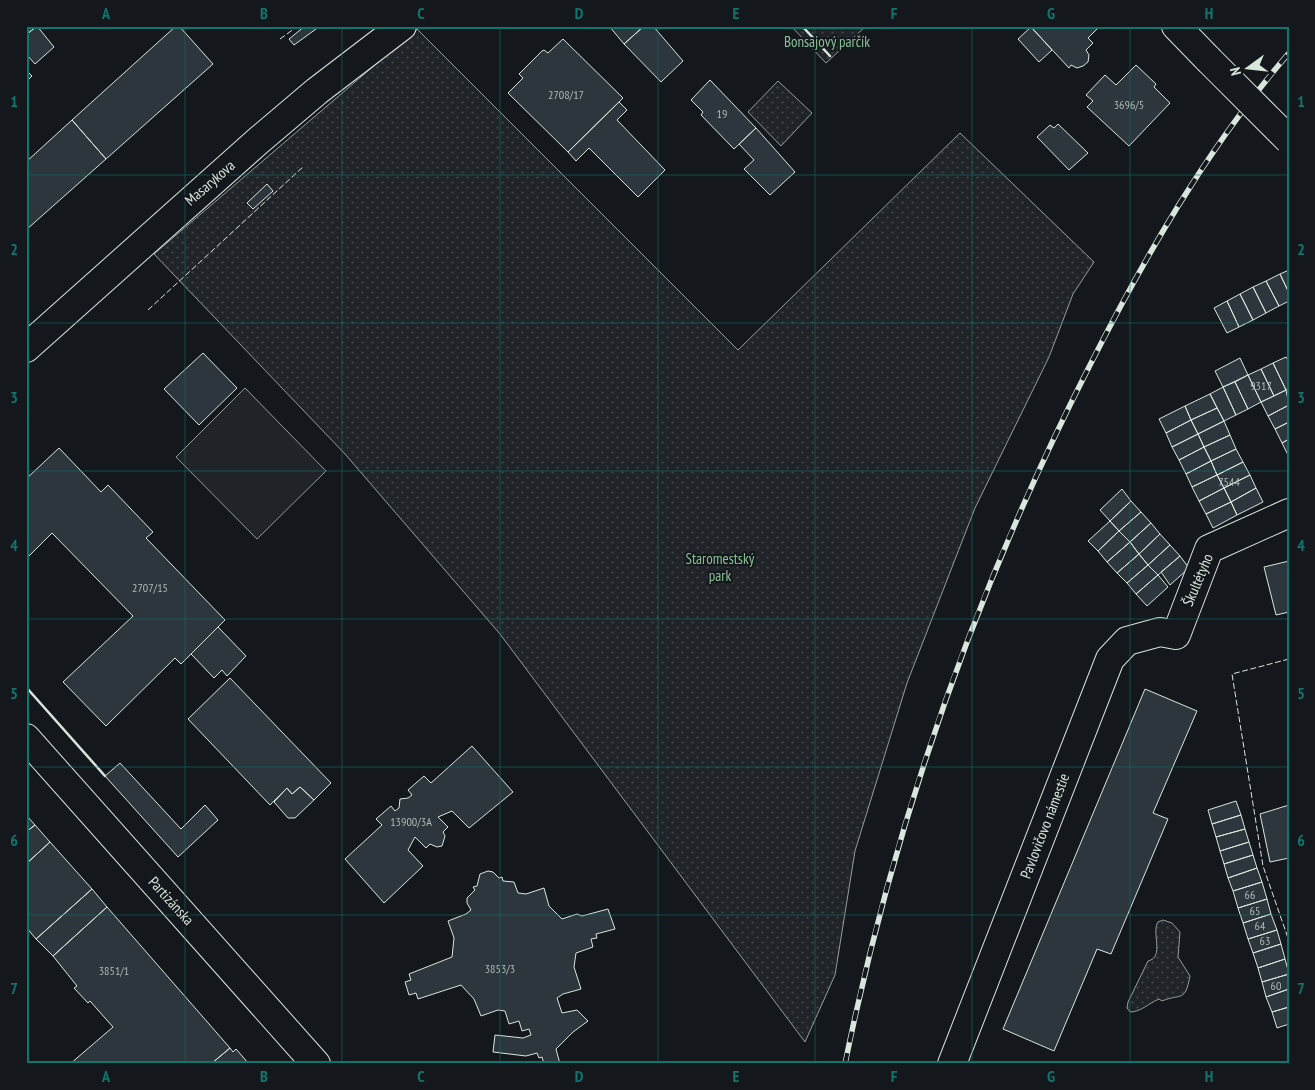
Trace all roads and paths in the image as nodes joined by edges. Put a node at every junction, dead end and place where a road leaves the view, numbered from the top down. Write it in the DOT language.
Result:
graph roads {
  1 [pos="402,26"];
  2 [pos="1176,26"];
  3 [pos="1289,140"];
  4 [pos="26,348"];
  5 [pos="1289,513"];
  6 [pos="1176,635"];
  7 [pos="26,738"];
  8 [pos="316,1064"];
  9 [pos="952,1064"];
  1 -- 4 [label="street, Masarykova"];
  2 -- 3 [label="street, bridge"];
  5 -- 6 [label="street, Škultétyho"];
  6 -- 9 [label="street, Pavlovičovo námestie"];
  7 -- 8 [label="street, Partizánska"];
}
